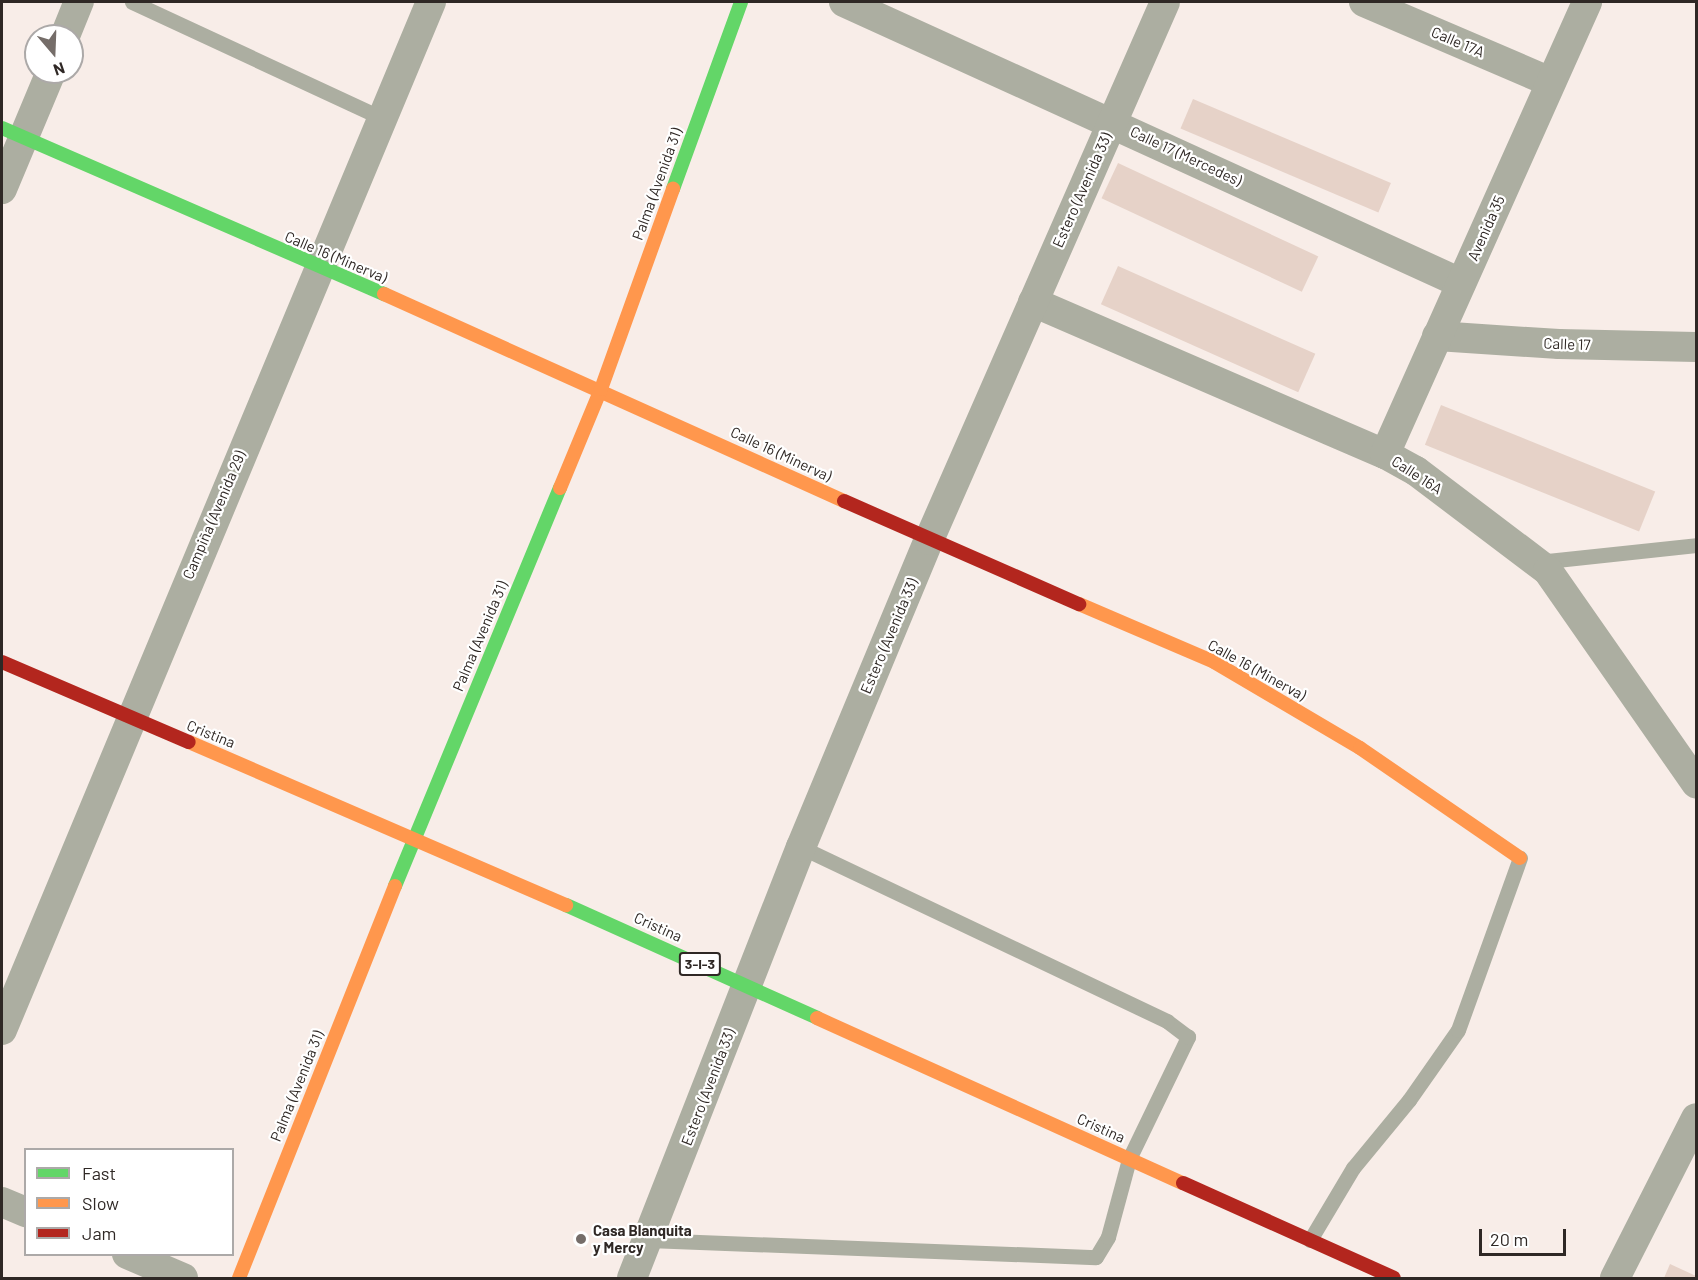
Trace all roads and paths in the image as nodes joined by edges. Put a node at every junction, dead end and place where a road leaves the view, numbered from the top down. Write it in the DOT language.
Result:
graph roads {
  1 [pos="80,2"];
  2 [pos="132,2"];
  3 [pos="431,2"];
  4 [pos="741,2"];
  5 [pos="844,2"];
  6 [pos="1165,2"];
  7 [pos="1364,2"];
  8 [pos="1587,2"];
  9 [pos="70,24"];
  10 [pos="1551,82"];
  11 [pos="44,84"];
  12 [pos="380,117"];
  13 [pos="1112,122"];
  14 [pos="13,133"];
  15 [pos="2,189"];
  16 [pos="318,268"];
  17 [pos="1461,283"];
  18 [pos="1033,302"];
  19 [pos="1437,336"];
  20 [pos="1696,347"];
  21 [pos="601,389"];
  22 [pos="1385,454"];
  23 [pos="929,540"];
  24 [pos="1696,545"];
  25 [pos="1538,562"];
  26 [pos="2,662"];
  27 [pos="129,719"];
  28 [pos="1696,783"];
  29 [pos="413,841"];
  30 [pos="801,847"];
  31 [pos="1520,858"];
  32 [pos="747,985"];
  33 [pos="2,1030"];
  34 [pos="1696,1118"];
  35 [pos="1689,1150"];
  36 [pos="1130,1159"];
  37 [pos="2,1202"];
  38 [pos="24,1211"];
  39 [pos="648,1240"];
  40 [pos="1310,1240"];
  41 [pos="132,1256"];
  42 [pos="183,1278"];
  43 [pos="239,1278"];
  44 [pos="632,1278"];
  45 [pos="1394,1278"];
  46 [pos="1616,1278"];
  1 -- 9 [label="street"];
  2 -- 12 [label="lane"];
  3 -- 12 [label="street, Campiña (Avenida 29)"];
  4 -- 21 [label="street, Palma (Avenida 31)"];
  5 -- 13 [label="street, Calle 17 (Mercedes)"];
  6 -- 13 [label="street, Estero (Avenida 33)"];
  7 -- 10 [label="street, Calle 17A"];
  8 -- 10 [label="street, Avenida 35"];
  10 -- 17 [label="street, Avenida 35"];
  11 -- 14 [label="street"];
  12 -- 16 [label="street, Campiña (Avenida 29)"];
  13 -- 17 [label="street, Calle 17 (Mercedes)"];
  13 -- 18 [label="street, Estero (Avenida 33)"];
  14 -- 15 [label="street"];
  14 -- 16 [label="street, Calle 16 (Minerva)"];
  16 -- 21 [label="street, Calle 16 (Minerva)"];
  16 -- 27 [label="street, Campiña (Avenida 29)"];
  17 -- 19 [label="street, Avenida 35"];
  18 -- 22 [label="street, Calle 16A"];
  18 -- 23 [label="street, Estero (Avenida 33)"];
  19 -- 20 [label="street, Calle 17"];
  19 -- 22 [label="street, Avenida 35"];
  21 -- 23 [label="street, Calle 16 (Minerva)"];
  21 -- 29 [label="street, Palma (Avenida 31)"];
  22 -- 25 [label="street, Calle 16A"];
  23 -- 30 [label="street, Estero (Avenida 33)"];
  23 -- 31 [label="street, Calle 16 (Minerva)"];
  24 -- 25 [label="lane"];
  25 -- 28 [label="street, Calle 16A"];
  26 -- 27 [label="street, Cristina / 3-I-3"];
  27 -- 29 [label="street, Cristina / 3-I-3"];
  27 -- 33 [label="street, Campiña (Avenida 29)"];
  29 -- 32 [label="street, Cristina / 3-I-3"];
  29 -- 43 [label="street, Palma (Avenida 31)"];
  30 -- 32 [label="street, Estero (Avenida 33)"];
  30 -- 36 [label="lane"];
  31 -- 40 [label="lane"];
  32 -- 36 [label="street, Cristina / 3-I-3"];
  32 -- 39 [label="street, Estero (Avenida 33)"];
  34 -- 35 [label="street"];
  35 -- 46 [label="street"];
  36 -- 39 [label="lane"];
  36 -- 40 [label="street, Cristina / 3-I-3"];
  37 -- 38 [label="street"];
  39 -- 44 [label="street, Estero (Avenida 33)"];
  40 -- 45 [label="street, Cristina / 3-I-3"];
  41 -- 42 [label="street"];
}
